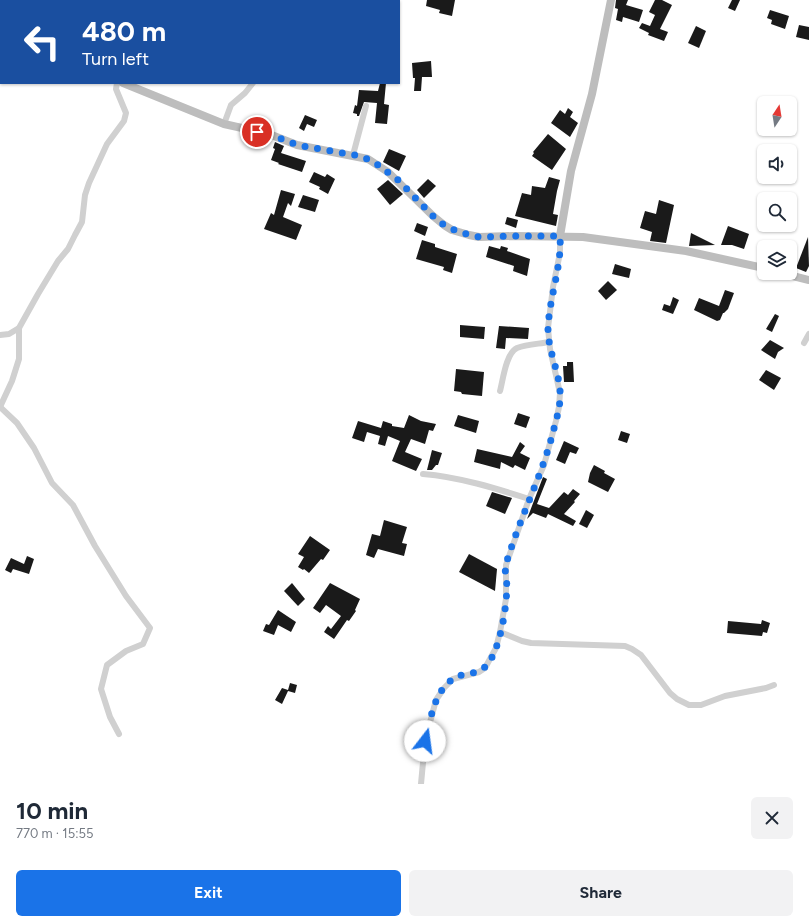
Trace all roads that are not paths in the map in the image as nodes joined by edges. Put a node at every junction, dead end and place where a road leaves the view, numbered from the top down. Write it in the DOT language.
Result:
graph roads {
  1 [pos="611,0"];
  2 [pos="117,84"];
  3 [pos="125,84"];
  4 [pos="252,84"];
  5 [pos="366,106"];
  6 [pos="224,124"];
  7 [pos="353,155"];
  8 [pos="560,236"];
  9 [pos="757,266"];
  10 [pos="797,277"];
  11 [pos="809,280"];
  12 [pos="19,328"];
  13 [pos="809,334"];
  14 [pos="0,335"];
  15 [pos="549,342"];
  16 [pos="804,343"];
  17 [pos="500,391"];
  18 [pos="0,407"];
  19 [pos="423,474"];
  20 [pos="529,499"];
  21 [pos="500,632"];
  22 [pos="774,685"];
  23 [pos="119,734"];
  24 [pos="421,784"];
  1 -- 8 [label="main road"];
  2 -- 12 [label="street"];
  3 -- 6 [label="main road"];
  4 -- 6 [label="street"];
  5 -- 7 [label="street"];
  6 -- 7 [label="main road"];
  7 -- 8 [label="main road"];
  8 -- 9 [label="main road"];
  8 -- 15 [label="street"];
  10 -- 11 [label="main road"];
  12 -- 14 [label="street"];
  12 -- 18 [label="street"];
  13 -- 16 [label="street"];
  15 -- 17 [label="street"];
  15 -- 20 [label="street"];
  18 -- 23 [label="street"];
  19 -- 20 [label="street"];
  20 -- 21 [label="street"];
  21 -- 22 [label="street"];
  21 -- 24 [label="street"];
}
